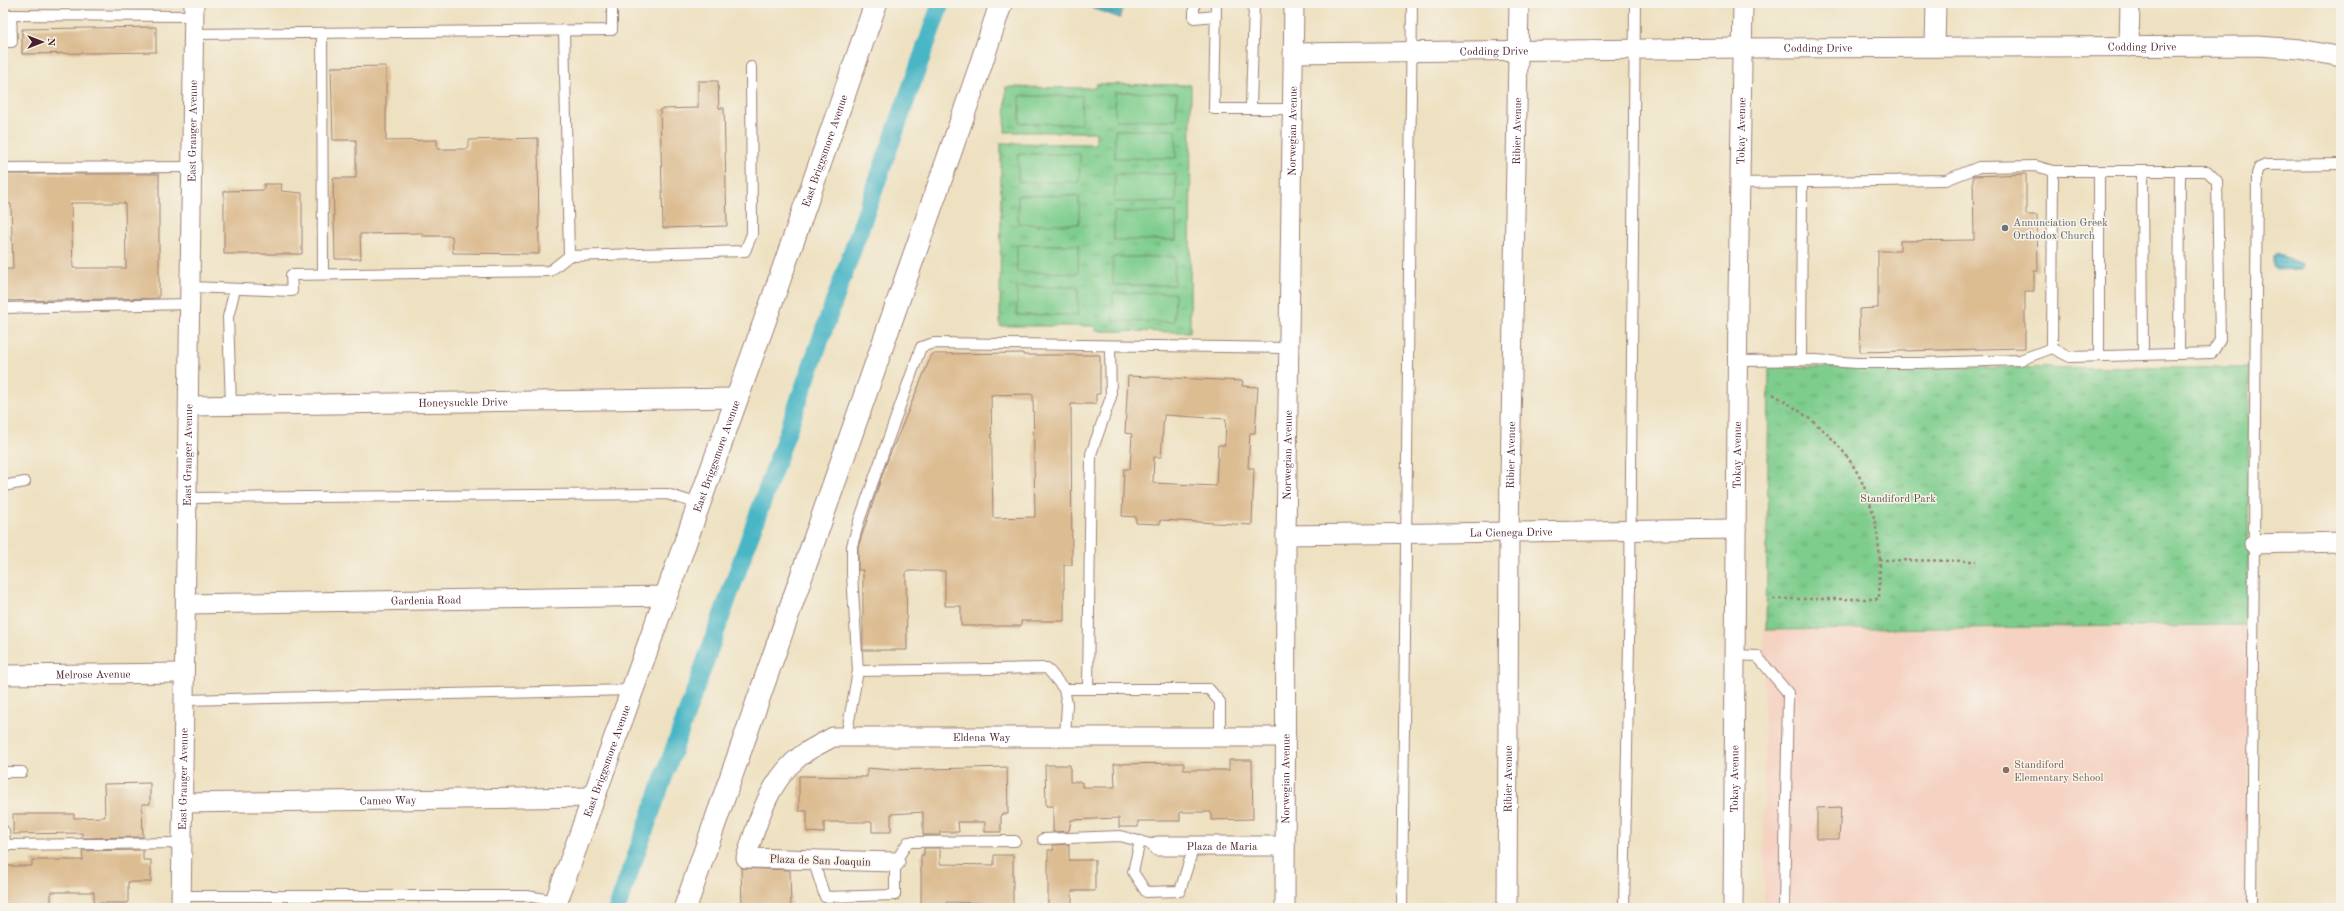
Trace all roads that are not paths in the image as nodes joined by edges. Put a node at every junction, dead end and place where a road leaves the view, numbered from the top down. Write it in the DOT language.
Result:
graph roads {
  1 [pos="612,3"];
  2 [pos="876,3"];
  3 [pos="1001,3"];
  4 [pos="1194,3"];
  5 [pos="1216,3"];
  6 [pos="1254,3"];
  7 [pos="1294,3"];
  8 [pos="1412,3"];
  9 [pos="1519,3"];
  10 [pos="1635,3"];
  11 [pos="1743,3"];
  12 [pos="1936,3"];
  13 [pos="2130,3"];
  14 [pos="7,15"];
  15 [pos="1216,16"];
  16 [pos="193,17"];
  17 [pos="564,30"];
  18 [pos="322,33"];
  19 [pos="3,42"];
  20 [pos="1935,47"];
  21 [pos="2129,47"];
  22 [pos="1742,48"];
  23 [pos="1635,49"];
  24 [pos="1518,50"];
  25 [pos="1411,52"];
  26 [pos="1293,53"];
  27 [pos="2341,57"];
  28 [pos="751,67"];
  29 [pos="1251,107"];
  30 [pos="1292,109"];
  31 [pos="2341,164"];
  32 [pos="192,167"];
  33 [pos="3,168"];
  34 [pos="2053,171"];
  35 [pos="2180,171"];
  36 [pos="2099,172"];
  37 [pos="2142,172"];
  38 [pos="1740,183"];
  39 [pos="1802,183"];
  40 [pos="568,256"];
  41 [pos="323,274"];
  42 [pos="235,289"];
  43 [pos="190,295"];
  44 [pos="3,308"];
  45 [pos="1110,346"];
  46 [pos="1289,348"];
  47 [pos="2052,348"];
  48 [pos="2179,354"];
  49 [pos="2143,355"];
  50 [pos="2099,356"];
  51 [pos="1801,360"];
  52 [pos="1737,361"];
  53 [pos="737,398"];
  54 [pos="231,405"];
  55 [pos="189,406"];
  56 [pos="25,482"];
  57 [pos="3,486"];
  58 [pos="187,498"];
  59 [pos="699,504"];
  60 [pos="1736,529"];
  61 [pos="1631,531"];
  62 [pos="1509,532"];
  63 [pos="1407,533"];
  64 [pos="1286,535"];
  65 [pos="2341,542"];
  66 [pos="2254,544"];
  67 [pos="666,596"];
  68 [pos="186,604"];
  69 [pos="1735,655"];
  70 [pos="858,671"];
  71 [pos="184,673"];
  72 [pos="3,676"];
  73 [pos="1064,689"];
  74 [pos="1088,689"];
  75 [pos="632,690"];
  76 [pos="184,700"];
  77 [pos="846,737"];
  78 [pos="1065,737"];
  79 [pos="1220,737"];
  80 [pos="1286,737"];
  81 [pos="3,772"];
  82 [pos="22,772"];
  83 [pos="594,797"];
  84 [pos="183,803"];
  85 [pos="4,831"];
  86 [pos="1043,839"];
  87 [pos="1015,841"];
  88 [pos="182,843"];
  89 [pos="1149,844"];
  90 [pos="1194,846"];
  91 [pos="1285,846"];
  92 [pos="746,858"];
  93 [pos="813,860"];
  94 [pos="895,862"];
  95 [pos="181,902"];
  96 [pos="555,906"];
  97 [pos="685,908"];
  98 [pos="1285,908"];
  99 [pos="1402,908"];
  100 [pos="1507,908"];
  101 [pos="1624,908"];
  102 [pos="1733,908"];
  103 [pos="1784,908"];
  104 [pos="2251,908"];
  1 -- 17 [label="lane"];
  2 -- 53 [label="main road, East Briggsmore Avenue"];
  3 -- 97 [label="main road"];
  4 -- 15 [label="lane"];
  5 -- 15 [label="lane"];
  6 -- 29 [label="lane"];
  7 -- 26 [label="street, Norwegian Avenue"];
  8 -- 25 [label="lane"];
  9 -- 24 [label="street, Ribier Avenue"];
  10 -- 23 [label="lane"];
  11 -- 22 [label="street, Tokay Avenue"];
  12 -- 20 [label="street"];
  13 -- 21 [label="street"];
  14 -- 16 [label="lane"];
  14 -- 19 [label="lane"];
  15 -- 29 [label="lane"];
  16 -- 18 [label="lane"];
  16 -- 32 [label="street, East Granger Avenue"];
  17 -- 18 [label="lane"];
  17 -- 40 [label="lane"];
  18 -- 41 [label="lane"];
  20 -- 21 [label="street, Codding Drive"];
  20 -- 22 [label="street, Codding Drive"];
  21 -- 27 [label="street, Codding Drive"];
  22 -- 23 [label="street, Codding Drive"];
  22 -- 38 [label="street, Tokay Avenue"];
  23 -- 24 [label="street, Codding Drive"];
  23 -- 61 [label="lane"];
  24 -- 25 [label="street, Codding Drive"];
  24 -- 62 [label="street, Ribier Avenue"];
  25 -- 26 [label="street, Codding Drive"];
  25 -- 63 [label="lane"];
  26 -- 30 [label="street, Norwegian Avenue"];
  28 -- 40 [label="lane"];
  29 -- 30 [label="lane"];
  30 -- 46 [label="street, Norwegian Avenue"];
  31 -- 66 [label="lane"];
  32 -- 33 [label="lane"];
  32 -- 43 [label="street, East Granger Avenue"];
  34 -- 36 [label="lane"];
  34 -- 39 [label="lane"];
  34 -- 47 [label="lane"];
  35 -- 37 [label="lane"];
  35 -- 48 [label="lane"];
  35 -- 48 [label="lane"];
  36 -- 37 [label="lane"];
  36 -- 50 [label="lane"];
  37 -- 49 [label="lane"];
  38 -- 39 [label="lane"];
  38 -- 52 [label="street, Tokay Avenue"];
  39 -- 51 [label="lane"];
  40 -- 41 [label="lane"];
  41 -- 42 [label="lane"];
  42 -- 43 [label="lane"];
  42 -- 54 [label="lane"];
  43 -- 44 [label="lane"];
  43 -- 55 [label="street, East Granger Avenue"];
  45 -- 46 [label="lane"];
  45 -- 70 [label="lane"];
  45 -- 74 [label="lane"];
  46 -- 64 [label="street, Norwegian Avenue"];
  47 -- 50 [label="lane"];
  47 -- 51 [label="lane"];
  48 -- 49 [label="lane"];
  49 -- 50 [label="lane"];
  51 -- 52 [label="lane"];
  52 -- 60 [label="street, Tokay Avenue"];
  53 -- 54 [label="street, Honeysuckle Drive"];
  53 -- 59 [label="main road, East Briggsmore Avenue"];
  54 -- 55 [label="street, Honeysuckle Drive"];
  55 -- 58 [label="street, East Granger Avenue"];
  56 -- 57 [label="lane"];
  58 -- 59 [label="lane"];
  58 -- 68 [label="street, East Granger Avenue"];
  59 -- 67 [label="main road, East Briggsmore Avenue"];
  60 -- 61 [label="street, La Cienega Drive"];
  60 -- 69 [label="street, Tokay Avenue"];
  61 -- 62 [label="street, La Cienega Drive"];
  61 -- 101 [label="lane"];
  62 -- 63 [label="street, La Cienega Drive"];
  62 -- 100 [label="street, Ribier Avenue"];
  63 -- 64 [label="street, La Cienega Drive"];
  63 -- 99 [label="lane"];
  64 -- 80 [label="street, Norwegian Avenue"];
  65 -- 66 [label="street"];
  66 -- 104 [label="lane"];
  67 -- 68 [label="street, Gardenia Road"];
  67 -- 75 [label="main road, East Briggsmore Avenue"];
  68 -- 71 [label="street, East Granger Avenue"];
  69 -- 102 [label="street, Tokay Avenue"];
  69 -- 103 [label="lane"];
  70 -- 73 [label="lane"];
  70 -- 77 [label="lane"];
  71 -- 72 [label="street, Melrose Avenue"];
  71 -- 76 [label="street, East Granger Avenue"];
  73 -- 74 [label="lane"];
  73 -- 78 [label="lane"];
  74 -- 79 [label="lane"];
  75 -- 76 [label="lane"];
  75 -- 83 [label="main road, East Briggsmore Avenue"];
  76 -- 84 [label="street, East Granger Avenue"];
  77 -- 78 [label="street, Eldena Way"];
  77 -- 92 [label="street, Eldena Way"];
  78 -- 79 [label="street, Eldena Way"];
  79 -- 80 [label="street, Eldena Way"];
  80 -- 91 [label="street, Norwegian Avenue"];
  81 -- 82 [label="lane"];
  83 -- 84 [label="street, Cameo Way"];
  83 -- 96 [label="main road, East Briggsmore Avenue"];
  84 -- 88 [label="street, East Granger Avenue"];
  85 -- 88 [label="lane"];
  86 -- 89 [label="lane"];
  87 -- 94 [label="lane"];
  88 -- 95 [label="street, East Granger Avenue"];
  89 -- 90 [label="street, Plaza de Maria"];
  89 -- 90 [label="lane"];
  90 -- 91 [label="street, Plaza de Maria"];
  91 -- 98 [label="street, Norwegian Avenue"];
  92 -- 93 [label="street, Plaza de San Joaquin"];
  93 -- 94 [label="street, Plaza de San Joaquin"];
  93 -- 94 [label="lane"];
  95 -- 96 [label="lane"];
}
